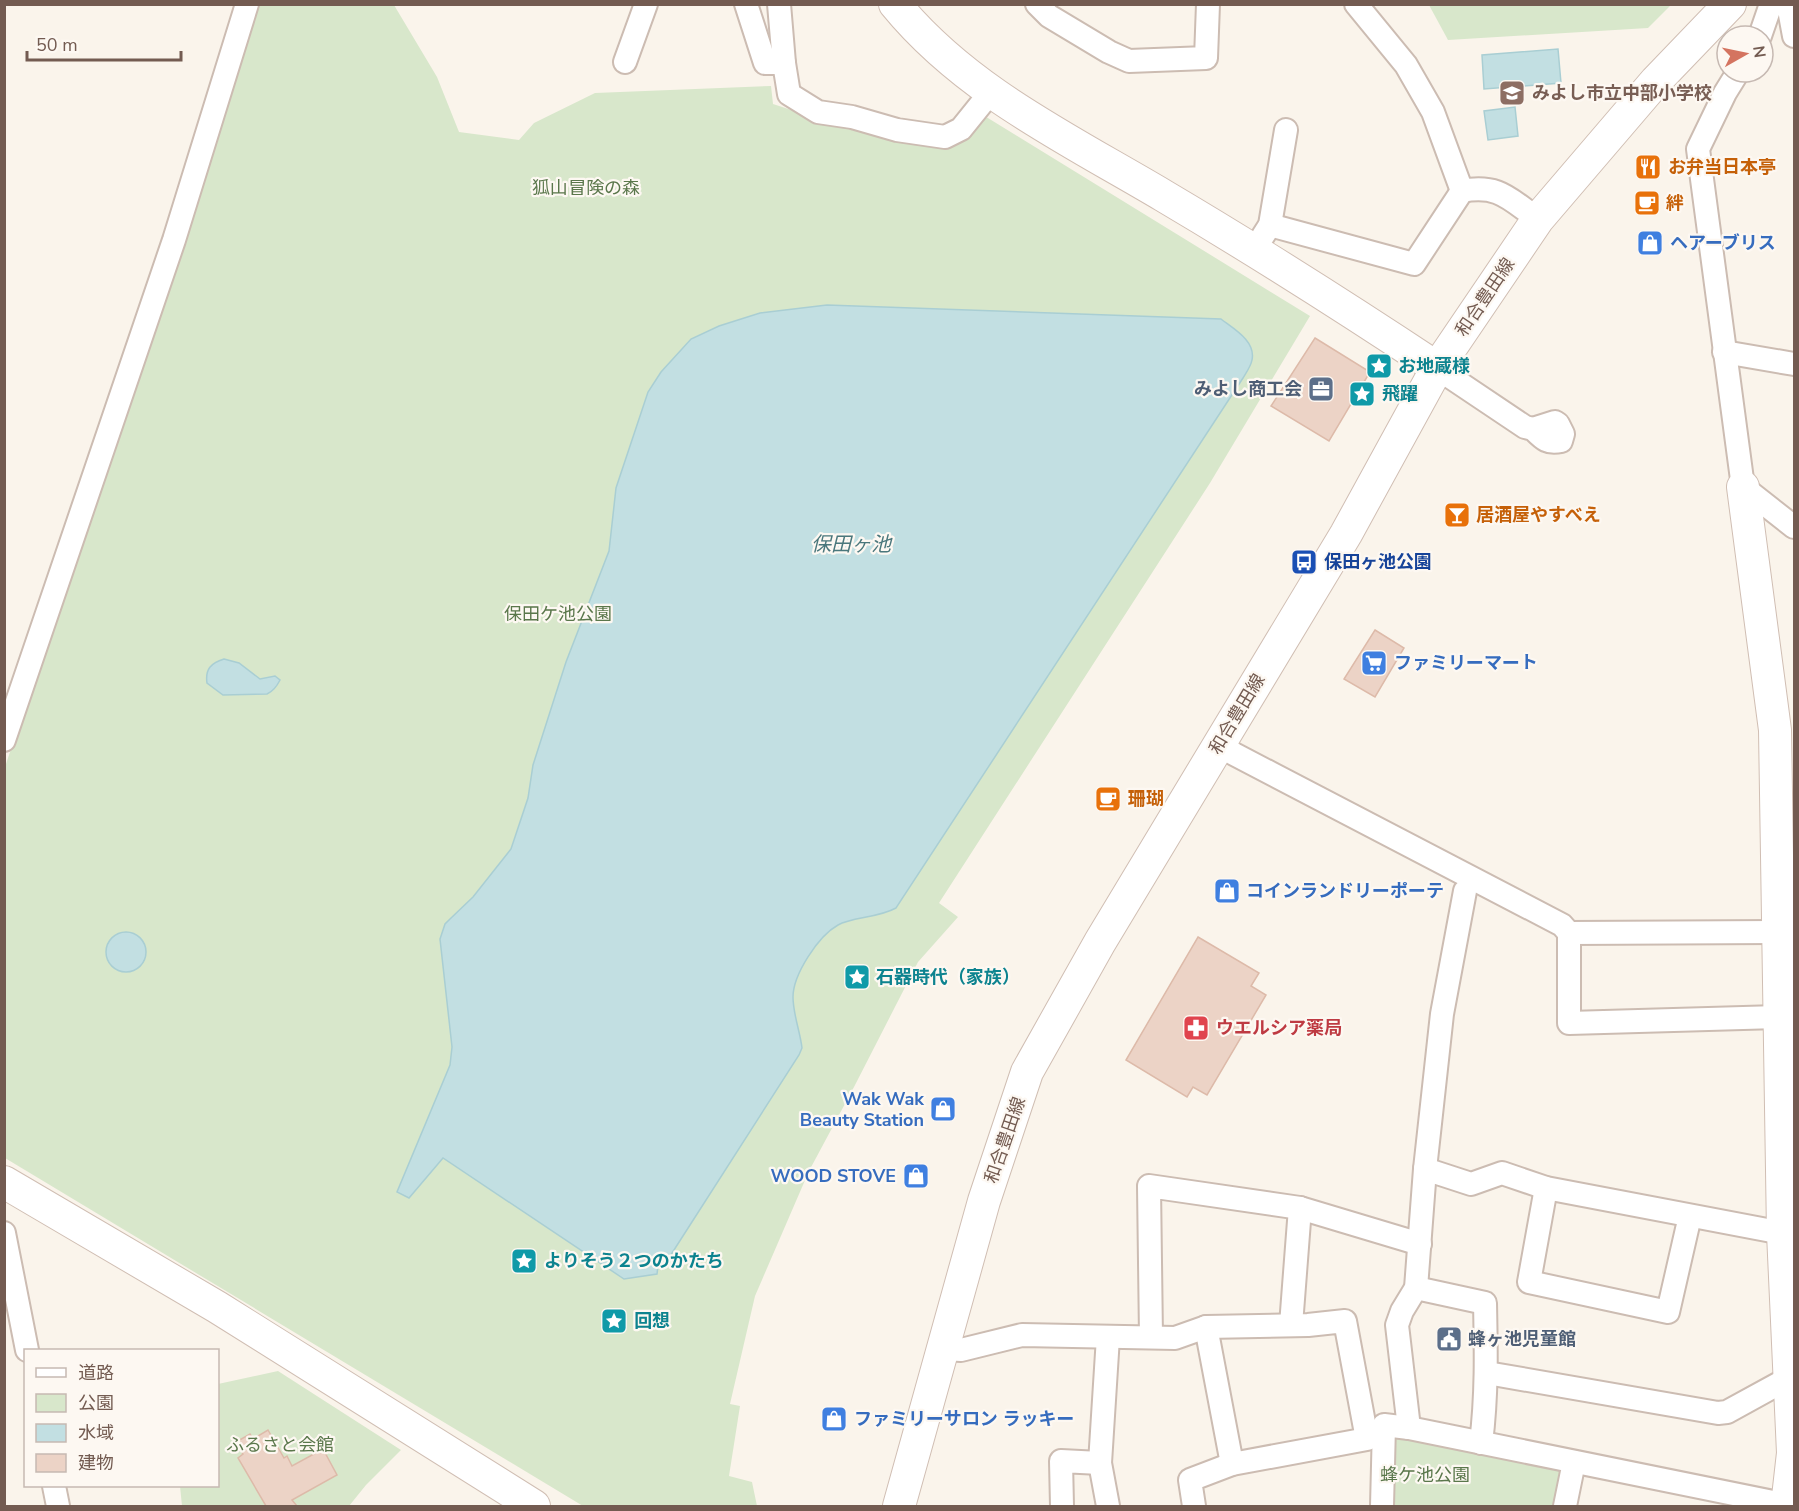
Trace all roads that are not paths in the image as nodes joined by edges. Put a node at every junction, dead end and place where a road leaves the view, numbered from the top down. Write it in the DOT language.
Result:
graph roads {
  1 [pos="247,4"];
  2 [pos="646,4"];
  3 [pos="746,4"];
  4 [pos="779,4"];
  5 [pos="895,4"];
  6 [pos="1036,4"];
  7 [pos="1208,4"];
  8 [pos="1356,4"];
  9 [pos="1730,4"];
  10 [pos="1771,4"];
  11 [pos="1788,4"];
  12 [pos="1764,24"];
  13 [pos="1794,36"];
  14 [pos="625,62"];
  15 [pos="784,63"];
  16 [pos="1731,84"];
  17 [pos="990,93"];
  18 [pos="1286,130"];
  19 [pos="1462,191"];
  20 [pos="1538,219"];
  21 [pos="1263,237"];
  22 [pos="1724,352"];
  23 [pos="1794,364"];
  24 [pos="1437,368"];
  25 [pos="1533,429"];
  26 [pos="1743,487"];
  27 [pos="1794,526"];
  28 [pos="4,740"];
  29 [pos="1219,744"];
  30 [pos="1786,853"];
  31 [pos="1465,891"];
  32 [pos="1777,932"];
  33 [pos="1569,933"];
  34 [pos="1778,1017"];
  35 [pos="1425,1169"];
  36 [pos="4,1182"];
  37 [pos="1546,1188"];
  38 [pos="1300,1208"];
  39 [pos="1690,1216"];
  40 [pos="4,1233"];
  41 [pos="1783,1233"];
  42 [pos="1420,1245"];
  43 [pos="1789,1281"];
  44 [pos="1416,1288"];
  45 [pos="1291,1325"];
  46 [pos="1206,1327"];
  47 [pos="1108,1336"];
  48 [pos="1151,1337"];
  49 [pos="27,1349"];
  50 [pos="945,1349"];
  51 [pos="1487,1373"];
  52 [pos="1789,1378"];
  53 [pos="1409,1428"];
  54 [pos="1480,1443"];
  55 [pos="1574,1462"];
  56 [pos="1101,1463"];
  57 [pos="1232,1464"];
  58 [pos="54,1487"];
  59 [pos="58,1506"];
  60 [pos="534,1506"];
  61 [pos="899,1506"];
  62 [pos="1062,1506"];
  63 [pos="1108,1506"];
  64 [pos="1194,1506"];
  65 [pos="1382,1506"];
  66 [pos="1565,1506"];
  67 [pos="1787,1506"];
  1 -- 28 [label="street"];
  2 -- 14 [label="street"];
  3 -- 15 [label="street"];
  4 -- 15 [label="street"];
  5 -- 17 [label="street"];
  6 -- 7 [label="street"];
  8 -- 19 [label="street"];
  9 -- 20 [label="street, 和合豊田線"];
  10 -- 12 [label="street"];
  11 -- 13 [label="street"];
  15 -- 17 [label="street"];
  16 -- 22 [label="street"];
  17 -- 21 [label="street"];
  18 -- 21 [label="street"];
  19 -- 20 [label="street"];
  19 -- 21 [label="street"];
  20 -- 24 [label="street, 和合豊田線"];
  21 -- 24 [label="street"];
  22 -- 23 [label="street"];
  22 -- 26 [label="street"];
  24 -- 25 [label="street"];
  24 -- 29 [label="street, 和合豊田線"];
  26 -- 27 [label="street"];
  26 -- 30 [label="street"];
  29 -- 33 [label="street"];
  29 -- 50 [label="street, 和合豊田線"];
  30 -- 32 [label="street"];
  31 -- 35 [label="street"];
  32 -- 33 [label="street"];
  32 -- 34 [label="street"];
  33 -- 34 [label="street"];
  34 -- 41 [label="street"];
  35 -- 37 [label="street"];
  35 -- 42 [label="street"];
  36 -- 60 [label="street"];
  37 -- 39 [label="street"];
  37 -- 39 [label="street"];
  38 -- 42 [label="street"];
  38 -- 45 [label="street"];
  38 -- 48 [label="street"];
  39 -- 41 [label="street"];
  40 -- 49 [label="street"];
  41 -- 43 [label="street"];
  42 -- 44 [label="street"];
  43 -- 52 [label="street"];
  44 -- 51 [label="street"];
  44 -- 53 [label="street"];
  45 -- 46 [label="street"];
  45 -- 57 [label="street"];
  46 -- 48 [label="street"];
  46 -- 57 [label="street"];
  47 -- 48 [label="street"];
  47 -- 50 [label="street"];
  47 -- 56 [label="street"];
  50 -- 61 [label="street, 和合豊田線"];
  51 -- 52 [label="street"];
  51 -- 54 [label="street"];
  52 -- 67 [label="street"];
  53 -- 54 [label="street"];
  53 -- 65 [label="street"];
  54 -- 55 [label="street"];
  55 -- 66 [label="street"];
  55 -- 67 [label="street"];
  56 -- 62 [label="street"];
  56 -- 63 [label="street"];
  57 -- 64 [label="street"];
  58 -- 59 [label="street"];
}
